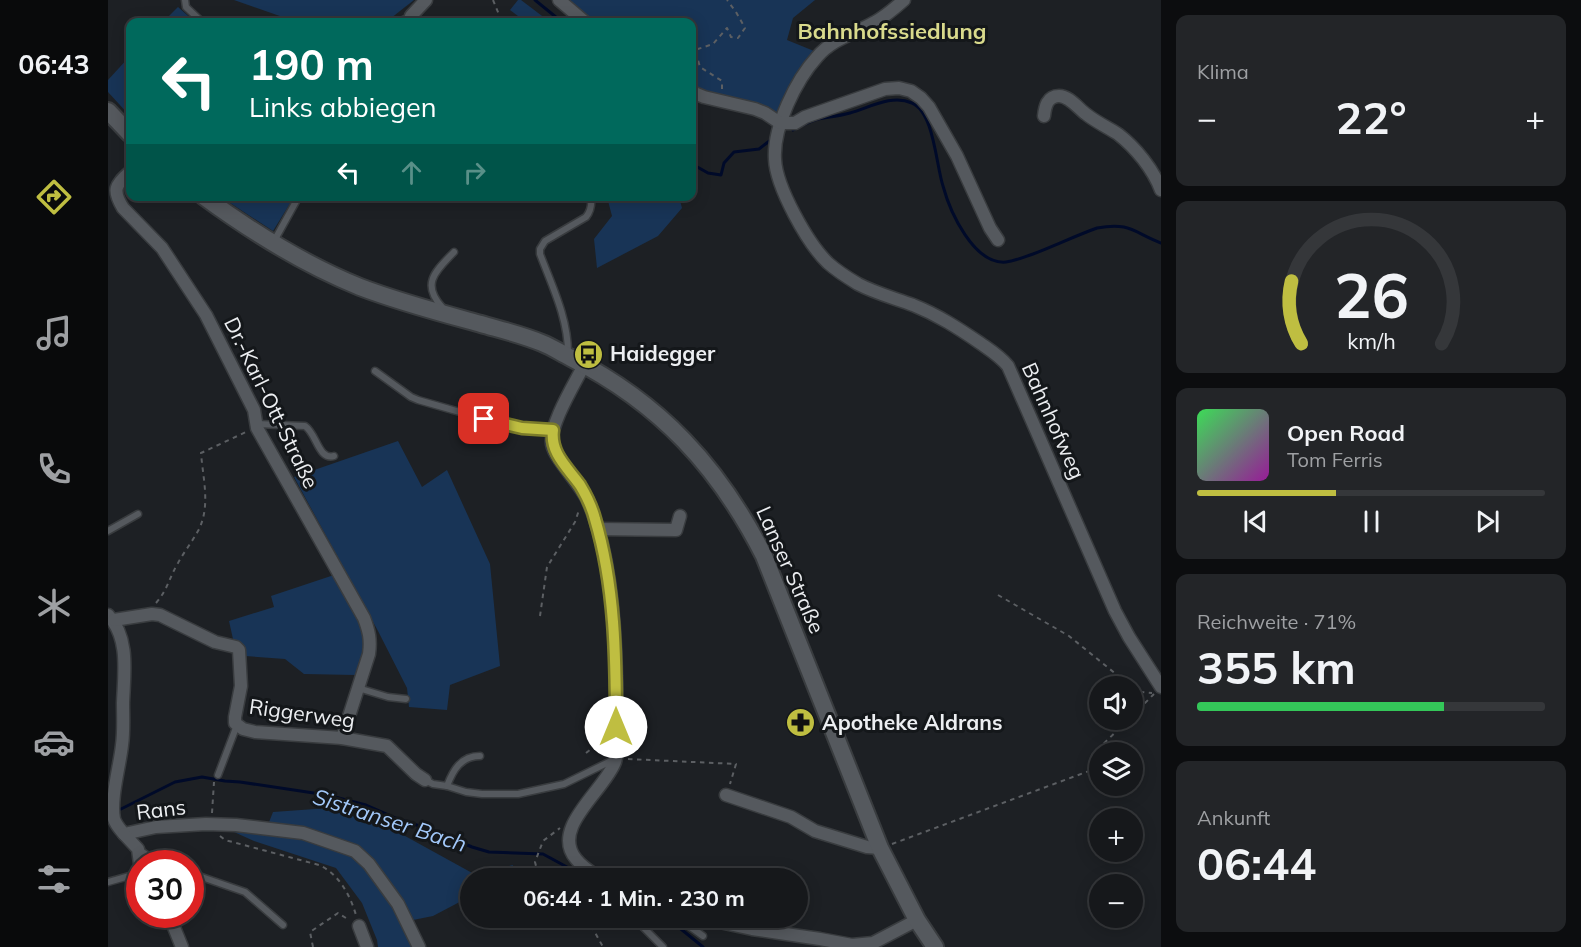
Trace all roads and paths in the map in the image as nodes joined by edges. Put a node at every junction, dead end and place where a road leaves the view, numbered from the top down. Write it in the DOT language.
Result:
graph roads {
  1 [pos="185,0"];
  2 [pos="426,0"];
  3 [pos="493,0"];
  4 [pos="559,0"];
  5 [pos="727,0"];
  6 [pos="904,0"];
  7 [pos="198,18"];
  8 [pos="407,18"];
  9 [pos="500,18"];
  10 [pos="580,18"];
  11 [pos="696,50"];
  12 [pos="696,53"];
  13 [pos="696,94"];
  14 [pos="731,104"];
  15 [pos="108,111"];
  16 [pos="1044,116"];
  17 [pos="780,123"];
  18 [pos="126,130"];
  19 [pos="126,176"];
  20 [pos="1161,190"];
  21 [pos="209,201"];
  22 [pos="296,201"];
  23 [pos="592,201"];
  24 [pos="998,240"];
  25 [pos="273,244"];
  26 [pos="454,252"];
  27 [pos="441,313"];
  28 [pos="568,357"];
  29 [pos="584,365"];
  30 [pos="375,371"];
  31 [pos="257,426"];
  32 [pos="553,430"];
  33 [pos="334,456"];
  34 [pos="581,487"];
  35 [pos="138,514"];
  36 [pos="680,516"];
  37 [pos="598,529"];
  38 [pos="108,531"];
  39 [pos="998,595"];
  40 [pos="145,615"];
  41 [pos="540,616"];
  42 [pos="111,618"];
  43 [pos="239,650"];
  44 [pos="1118,676"];
  45 [pos="358,688"];
  46 [pos="1157,690"];
  47 [pos="1161,693"];
  48 [pos="406,699"];
  49 [pos="1143,705"];
  50 [pos="237,725"];
  51 [pos="616,727"];
  52 [pos="1118,730"];
  53 [pos="342,738"];
  54 [pos="586,753"];
  55 [pos="480,756"];
  56 [pos="616,759"];
  57 [pos="218,775"];
  58 [pos="425,780"];
  59 [pos="213,784"];
  60 [pos="447,786"];
  61 [pos="726,795"];
  62 [pos="209,824"];
  63 [pos="572,826"];
  64 [pos="124,834"];
  65 [pos="880,848"];
  66 [pos="138,849"];
  67 [pos="538,868"];
  68 [pos="585,868"];
  69 [pos="126,877"];
  70 [pos="204,878"];
  71 [pos="108,882"];
  72 [pos="917,920"];
  73 [pos="283,926"];
  74 [pos="359,926"];
  75 [pos="174,928"];
  76 [pos="593,928"];
  77 [pos="644,928"];
  78 [pos="692,928"];
  79 [pos="747,928"];
  80 [pos="703,936"];
  81 [pos="870,946"];
  82 [pos="182,947"];
  83 [pos="313,947"];
  84 [pos="367,947"];
  85 [pos="419,947"];
  86 [pos="603,947"];
  87 [pos="663,947"];
  88 [pos="935,947"];
  1 -- 7 [label="lane"];
  2 -- 8 [label="street"];
  3 -- 9 [label="path"];
  4 -- 10 [label="street"];
  5 -- 11 [label="path"];
  6 -- 17 [label="street, Bahnhofweg"];
  12 -- 14 [label="path"];
  13 -- 14 [label="street"];
  14 -- 17 [label="street"];
  15 -- 18 [label="main road"];
  16 -- 20 [label="street"];
  17 -- 24 [label="street"];
  17 -- 46 [label="street, Bahnhofweg"];
  19 -- 31 [label="street, Dr.-Karl-Ott-Straße"];
  21 -- 25 [label="main road, Lanser Straße"];
  22 -- 25 [label="lane"];
  23 -- 28 [label="lane"];
  25 -- 27 [label="main road, Lanser Straße"];
  26 -- 27 [label="lane"];
  27 -- 28 [label="main road, Lanser Straße"];
  28 -- 29 [label="main road, Lanser Straße"];
  29 -- 32 [label="street"];
  29 -- 65 [label="main road, Lanser Straße"];
  30 -- 32 [label="lane"];
  31 -- 33 [label="lane"];
  31 -- 40 [label="path"];
  31 -- 45 [label="street, Dr.-Karl-Ott-Straße"];
  32 -- 34 [label="street"];
  34 -- 37 [label="street"];
  34 -- 41 [label="path"];
  35 -- 38 [label="lane"];
  36 -- 37 [label="street"];
  37 -- 51 [label="street"];
  39 -- 44 [label="path"];
  40 -- 42 [label="street, Rans"];
  40 -- 43 [label="street, Rans"];
  42 -- 64 [label="street, Rans"];
  43 -- 50 [label="street, Riggerweg"];
  45 -- 48 [label="lane"];
  45 -- 53 [label="street, Dr.-Karl-Ott-Straße"];
  46 -- 47 [label="path"];
  46 -- 49 [label="path"];
  50 -- 53 [label="street, Riggerweg"];
  50 -- 57 [label="lane"];
  51 -- 54 [label="path"];
  51 -- 56 [label="street"];
  52 -- 65 [label="path"];
  53 -- 58 [label="street, Riggerweg"];
  55 -- 60 [label="lane"];
  56 -- 60 [label="lane"];
  56 -- 61 [label="path"];
  56 -- 63 [label="street"];
  58 -- 60 [label="lane"];
  59 -- 62 [label="path"];
  61 -- 65 [label="street"];
  62 -- 64 [label="street, Rans"];
  62 -- 74 [label="path"];
  62 -- 85 [label="street, Rans"];
  63 -- 67 [label="path"];
  63 -- 68 [label="street"];
  64 -- 66 [label="street"];
  65 -- 72 [label="main road, Lanser Straße"];
  69 -- 71 [label="lane"];
  70 -- 73 [label="lane"];
  72 -- 81 [label="street"];
  72 -- 88 [label="main road, Lanser Straße"];
  74 -- 83 [label="path"];
  74 -- 84 [label="street"];
  75 -- 82 [label="street"];
  76 -- 86 [label="path"];
  77 -- 87 [label="lane"];
  78 -- 80 [label="lane"];
  79 -- 81 [label="street"];
}
